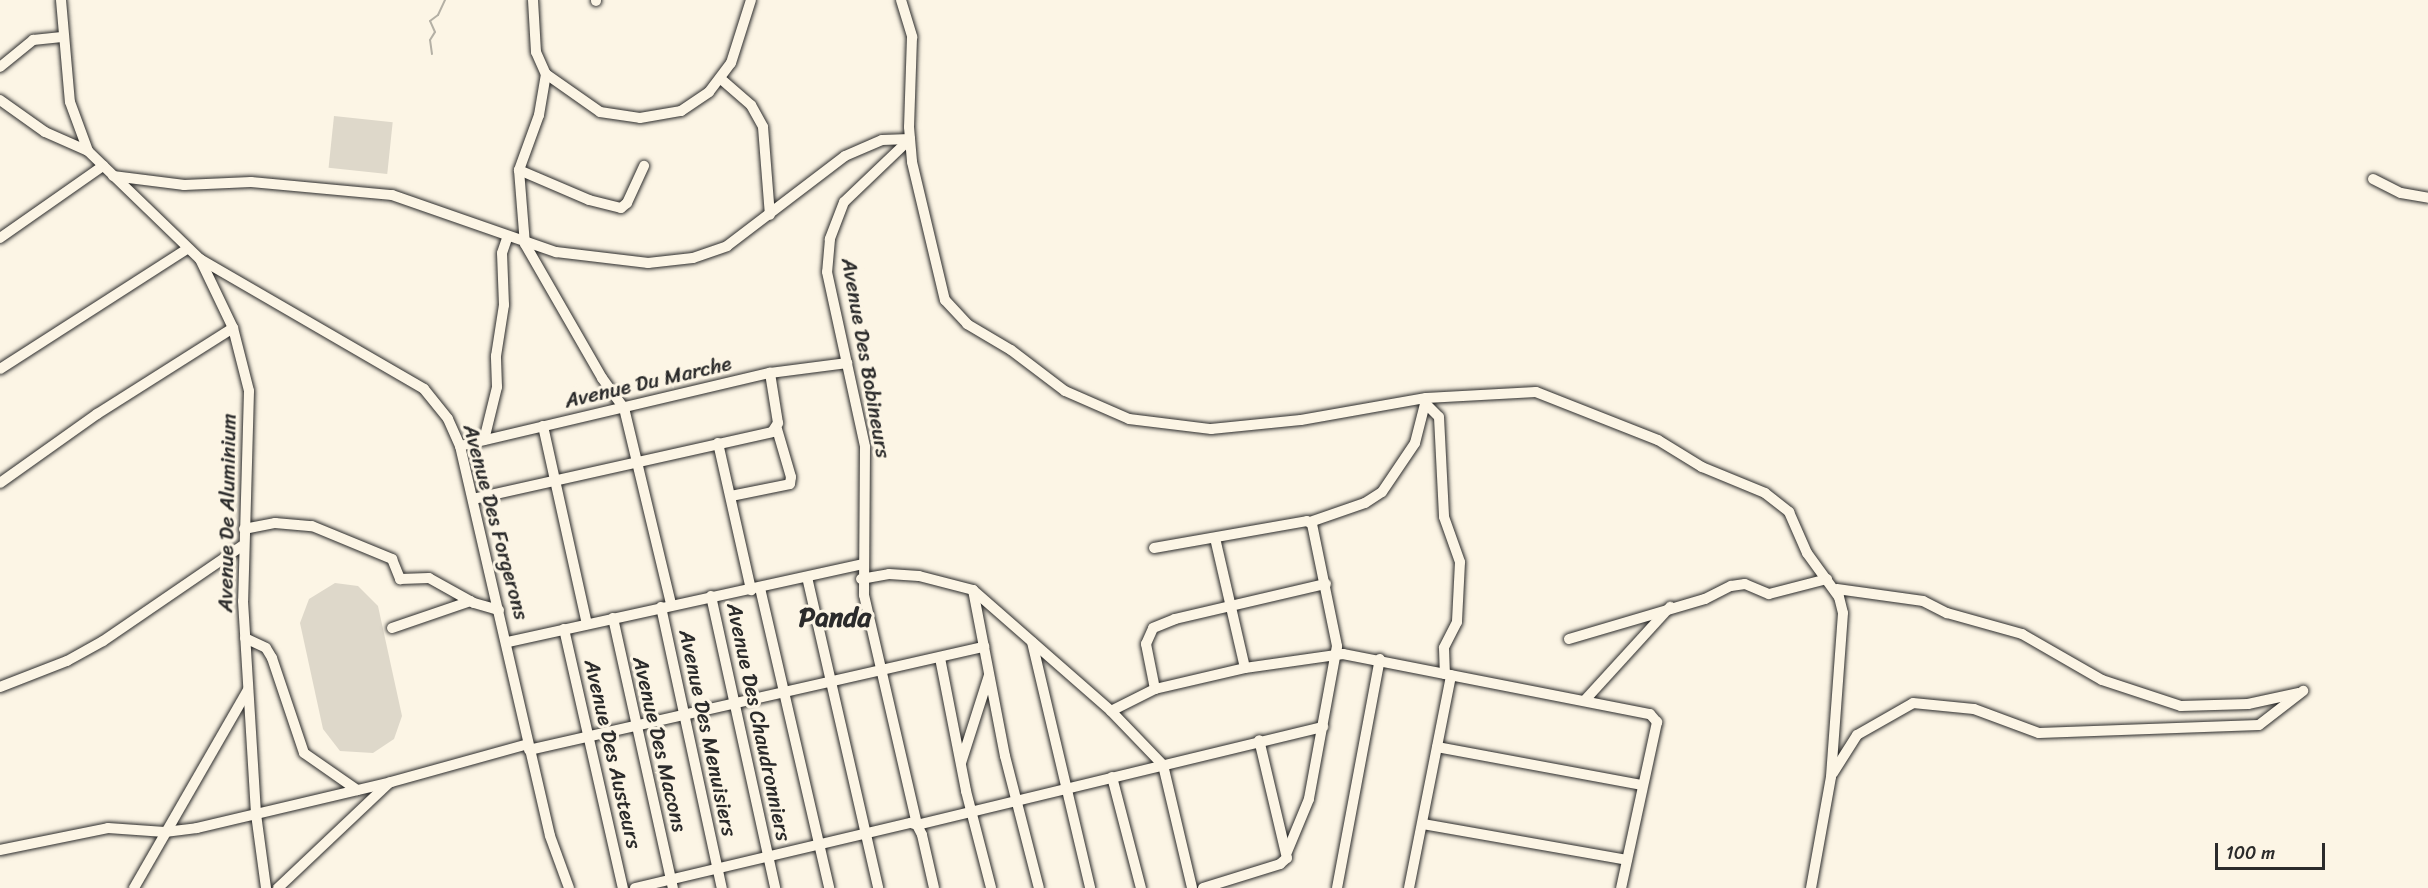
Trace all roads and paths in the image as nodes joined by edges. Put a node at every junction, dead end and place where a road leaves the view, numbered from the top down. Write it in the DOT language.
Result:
graph roads {
  1 [pos="61,0"];
  2 [pos="533,0"];
  3 [pos="751,0"];
  4 [pos="901,0"];
  5 [pos="62,37"];
  6 [pos="0,67"];
  7 [pos="546,74"];
  8 [pos="721,79"];
  9 [pos="0,100"];
  10 [pos="910,139"];
  11 [pos="88,151"];
  12 [pos="103,166"];
  13 [pos="644,166"];
  14 [pos="519,170"];
  15 [pos="113,176"];
  16 [pos="2373,179"];
  17 [pos="2428,198"];
  18 [pos="770,215"];
  19 [pos="508,236"];
  20 [pos="0,238"];
  21 [pos="525,244"];
  22 [pos="188,249"];
  23 [pos="200,259"];
  24 [pos="233,328"];
  25 [pos="847,363"];
  26 [pos="0,369"];
  27 [pos="770,373"];
  28 [pos="1426,401"];
  29 [pos="624,408"];
  30 [pos="543,426"];
  31 [pos="777,429"];
  32 [pos="483,440"];
  33 [pos="718,443"];
  34 [pos="460,446"];
  35 [pos="636,460"];
  36 [pos="555,479"];
  37 [pos="0,483"];
  38 [pos="731,495"];
  39 [pos="473,499"];
  40 [pos="1310,522"];
  41 [pos="244,529"];
  42 [pos="1215,538"];
  43 [pos="242,546"];
  44 [pos="1154,548"];
  45 [pos="864,564"];
  46 [pos="807,577"];
  47 [pos="861,579"];
  48 [pos="1827,579"];
  49 [pos="1326,584"];
  50 [pos="755,589"];
  51 [pos="1837,589"];
  52 [pos="973,590"];
  53 [pos="711,596"];
  54 [pos="471,601"];
  55 [pos="1230,605"];
  56 [pos="666,606"];
  57 [pos="1670,607"];
  58 [pos="500,610"];
  59 [pos="613,618"];
  60 [pos="587,624"];
  61 [pos="392,628"];
  62 [pos="564,629"];
  63 [pos="245,638"];
  64 [pos="1569,639"];
  65 [pos="508,642"];
  66 [pos="1032,642"];
  67 [pos="984,647"];
  68 [pos="1335,656"];
  69 [pos="940,658"];
  70 [pos="1380,659"];
  71 [pos="1245,668"];
  72 [pos="882,669"];
  73 [pos="990,672"];
  74 [pos="1448,674"];
  75 [pos="830,680"];
  76 [pos="0,687"];
  77 [pos="1155,689"];
  78 [pos="248,690"];
  79 [pos="784,692"];
  80 [pos="1586,699"];
  81 [pos="734,702"];
  82 [pos="1111,711"];
  83 [pos="682,715"];
  84 [pos="634,726"];
  85 [pos="1323,726"];
  86 [pos="588,736"];
  87 [pos="1259,740"];
  88 [pos="529,747"];
  89 [pos="1437,747"];
  90 [pos="960,765"];
  91 [pos="1163,765"];
  92 [pos="1112,777"];
  93 [pos="1831,777"];
  94 [pos="391,782"];
  95 [pos="1644,785"];
  96 [pos="1066,789"];
  97 [pos="357,790"];
  98 [pos="1016,800"];
  99 [pos="971,812"];
  100 [pos="256,814"];
  101 [pos="1423,824"];
  102 [pos="917,825"];
  103 [pos="165,832"];
  104 [pos="867,833"];
  105 [pos="819,844"];
  106 [pos="0,850"];
  107 [pos="1287,852"];
  108 [pos="769,856"];
  109 [pos="1627,860"];
  110 [pos="717,868"];
  111 [pos="672,884"];
  112 [pos="134,888"];
  113 [pos="266,888"];
  114 [pos="278,888"];
  115 [pos="569,888"];
  116 [pos="623,888"];
  117 [pos="635,888"];
  118 [pos="722,888"];
  119 [pos="775,888"];
  120 [pos="829,888"];
  121 [pos="878,888"];
  122 [pos="934,888"];
  123 [pos="992,888"];
  124 [pos="1039,888"];
  125 [pos="1090,888"];
  126 [pos="1140,888"];
  127 [pos="1192,888"];
  128 [pos="1203,888"];
  129 [pos="1337,888"];
  130 [pos="1409,888"];
  131 [pos="1621,888"];
  132 [pos="1811,888"];
  1 -- 5 [label="street"];
  2 -- 7 [label="street"];
  3 -- 8 [label="street"];
  4 -- 10 [label="street"];
  5 -- 6 [label="street"];
  5 -- 11 [label="street"];
  7 -- 8 [label="street"];
  7 -- 14 [label="street"];
  8 -- 18 [label="street"];
  9 -- 11 [label="street"];
  10 -- 18 [label="street"];
  10 -- 25 [label="street, Avenue Des Bobineurs"];
  10 -- 28 [label="street"];
  11 -- 12 [label="street"];
  12 -- 15 [label="street"];
  12 -- 20 [label="street"];
  13 -- 14 [label="street"];
  14 -- 21 [label="street"];
  15 -- 19 [label="street"];
  15 -- 22 [label="street"];
  16 -- 17 [label="street"];
  18 -- 21 [label="street"];
  19 -- 21 [label="street"];
  19 -- 32 [label="street"];
  21 -- 29 [label="street"];
  22 -- 23 [label="street"];
  22 -- 26 [label="street"];
  23 -- 24 [label="street, Avenue De Aluminium"];
  23 -- 34 [label="street, Avenue Des Forgerons"];
  24 -- 37 [label="street"];
  24 -- 41 [label="street, Avenue De Aluminium"];
  25 -- 27 [label="street, Avenue Du Marche"];
  25 -- 45 [label="street, Avenue Des Bobineurs"];
  27 -- 29 [label="street, Avenue Du Marche"];
  27 -- 31 [label="street"];
  28 -- 40 [label="street"];
  28 -- 48 [label="street"];
  28 -- 74 [label="street"];
  29 -- 30 [label="street, Avenue Du Marche"];
  29 -- 35 [label="street, Avenue Des Menuisiers"];
  30 -- 32 [label="street, Avenue Du Marche"];
  30 -- 36 [label="street"];
  31 -- 33 [label="street"];
  31 -- 38 [label="street"];
  32 -- 34 [label="street, Avenue Du Marche"];
  33 -- 35 [label="street"];
  33 -- 38 [label="street"];
  34 -- 39 [label="street, Avenue Des Forgerons"];
  35 -- 36 [label="street"];
  35 -- 56 [label="street, Avenue Des Menuisiers"];
  36 -- 39 [label="street"];
  36 -- 60 [label="street"];
  38 -- 50 [label="street"];
  39 -- 58 [label="street, Avenue Des Forgerons"];
  40 -- 42 [label="street"];
  40 -- 49 [label="street"];
  41 -- 43 [label="street, Avenue De Aluminium"];
  41 -- 54 [label="street"];
  42 -- 44 [label="street"];
  42 -- 55 [label="street"];
  43 -- 63 [label="street, Avenue De Aluminium"];
  43 -- 76 [label="street"];
  45 -- 46 [label="street"];
  45 -- 47 [label="street, Avenue Des Bobineurs"];
  46 -- 50 [label="street"];
  46 -- 75 [label="street"];
  47 -- 52 [label="street"];
  47 -- 72 [label="street, Avenue Des Bobineurs"];
  48 -- 57 [label="street"];
  48 -- 93 [label="street"];
  49 -- 55 [label="street"];
  49 -- 68 [label="street"];
  50 -- 53 [label="street"];
  50 -- 79 [label="street"];
  51 -- 93 [label="street"];
  52 -- 66 [label="street"];
  52 -- 67 [label="street"];
  53 -- 56 [label="street"];
  53 -- 81 [label="street, Avenue Des Chaudronniers"];
  54 -- 58 [label="street"];
  54 -- 61 [label="street"];
  55 -- 71 [label="street"];
  55 -- 77 [label="street"];
  56 -- 59 [label="street"];
  56 -- 83 [label="street, Avenue Des Menuisiers"];
  57 -- 64 [label="street"];
  57 -- 80 [label="street"];
  58 -- 65 [label="street, Avenue Des Forgerons"];
  59 -- 60 [label="street"];
  59 -- 84 [label="street, Avenue Des Macons"];
  60 -- 62 [label="street"];
  62 -- 65 [label="street"];
  62 -- 86 [label="street, Avenue Des Austeurs"];
  63 -- 78 [label="street, Avenue De Aluminium"];
  63 -- 97 [label="street"];
  65 -- 88 [label="street, Avenue Des Forgerons"];
  66 -- 82 [label="street"];
  66 -- 96 [label="street"];
  67 -- 69 [label="street"];
  67 -- 73 [label="street"];
  68 -- 70 [label="street"];
  68 -- 71 [label="street"];
  68 -- 85 [label="street"];
  69 -- 72 [label="street"];
  69 -- 90 [label="street"];
  70 -- 74 [label="street"];
  70 -- 129 [label="street"];
  71 -- 77 [label="street"];
  72 -- 75 [label="street"];
  72 -- 102 [label="street, Avenue Des Bobineurs"];
  73 -- 90 [label="street"];
  73 -- 98 [label="street"];
  74 -- 80 [label="street"];
  74 -- 89 [label="street"];
  75 -- 79 [label="street"];
  75 -- 104 [label="street"];
  77 -- 82 [label="street"];
  78 -- 100 [label="street, Avenue De Aluminium"];
  78 -- 103 [label="street"];
  79 -- 81 [label="street"];
  79 -- 105 [label="street"];
  80 -- 95 [label="street"];
  81 -- 83 [label="street"];
  81 -- 108 [label="street, Avenue Des Chaudronniers"];
  82 -- 91 [label="street"];
  83 -- 84 [label="street"];
  83 -- 110 [label="street, Avenue Des Menuisiers"];
  84 -- 86 [label="street"];
  84 -- 111 [label="street, Avenue Des Macons"];
  85 -- 87 [label="street"];
  85 -- 107 [label="street"];
  86 -- 88 [label="street"];
  86 -- 116 [label="street, Avenue Des Austeurs"];
  87 -- 91 [label="street"];
  87 -- 107 [label="street"];
  88 -- 94 [label="street"];
  88 -- 115 [label="street, Avenue Des Forgerons"];
  89 -- 95 [label="street"];
  89 -- 101 [label="street"];
  90 -- 99 [label="street"];
  91 -- 92 [label="street"];
  91 -- 127 [label="street"];
  92 -- 96 [label="street"];
  92 -- 126 [label="street"];
  93 -- 132 [label="street"];
  94 -- 97 [label="street"];
  94 -- 114 [label="street"];
  95 -- 109 [label="street"];
  96 -- 98 [label="street"];
  96 -- 125 [label="street"];
  97 -- 100 [label="street"];
  98 -- 99 [label="street"];
  98 -- 124 [label="street"];
  99 -- 102 [label="street"];
  99 -- 123 [label="street"];
  100 -- 103 [label="street"];
  100 -- 113 [label="street, Avenue De Aluminium"];
  101 -- 109 [label="street"];
  101 -- 130 [label="street"];
  102 -- 104 [label="street"];
  102 -- 122 [label="street, Avenue Des Bobineurs"];
  103 -- 106 [label="street"];
  103 -- 112 [label="street"];
  104 -- 105 [label="street"];
  104 -- 121 [label="street"];
  105 -- 108 [label="street"];
  105 -- 120 [label="street"];
  107 -- 128 [label="street"];
  108 -- 110 [label="street"];
  108 -- 119 [label="street, Avenue Des Chaudronniers"];
  109 -- 131 [label="street"];
  110 -- 111 [label="street"];
  110 -- 118 [label="street, Avenue Des Menuisiers"];
  111 -- 117 [label="street"];
}
